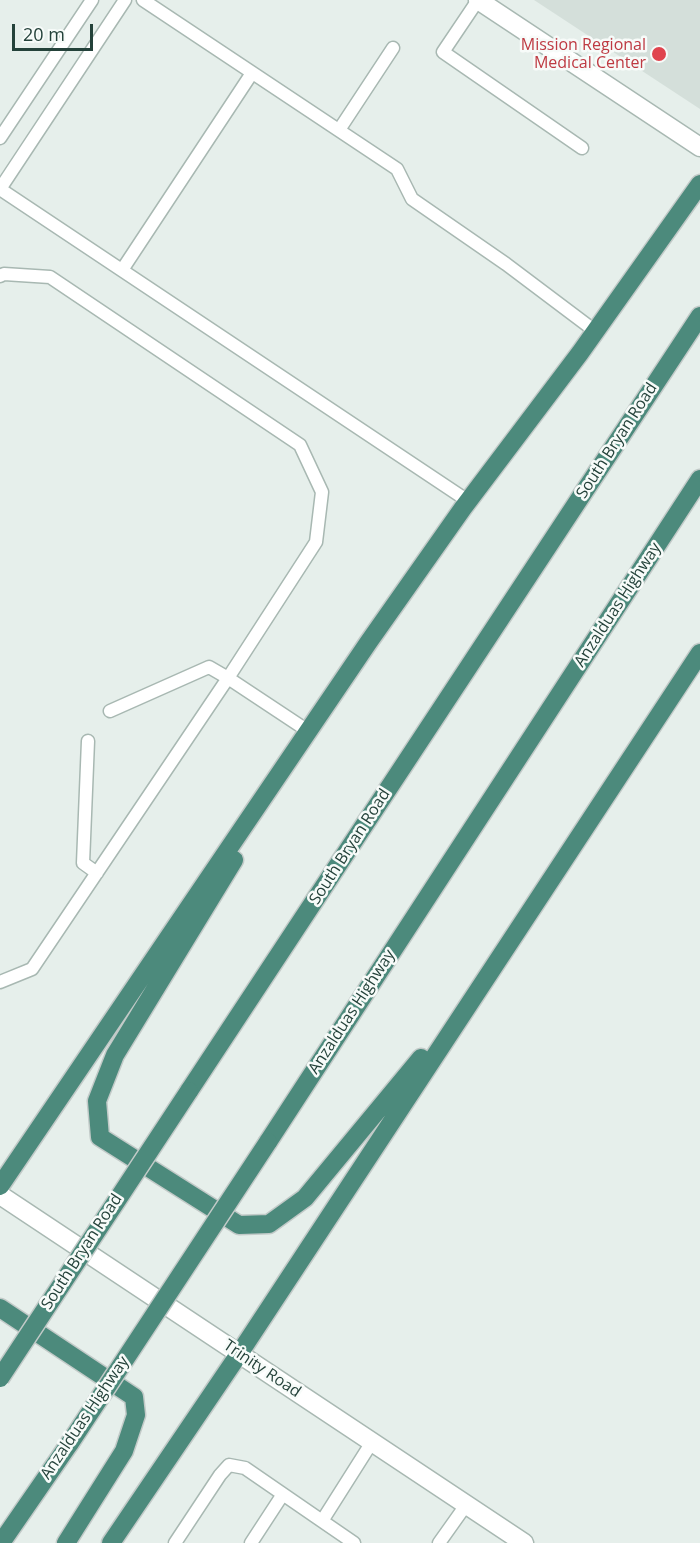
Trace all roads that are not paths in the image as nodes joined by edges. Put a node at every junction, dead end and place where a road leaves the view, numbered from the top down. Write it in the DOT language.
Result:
graph roads {
  1 [pos="92,0"];
  2 [pos="125,0"];
  3 [pos="143,0"];
  4 [pos="478,0"];
  5 [pos="393,48"];
  6 [pos="252,73"];
  7 [pos="339,130"];
  8 [pos="0,138"];
  9 [pos="700,147"];
  10 [pos="582,148"];
  11 [pos="700,184"];
  12 [pos="122,270"];
  13 [pos="0,276"];
  14 [pos="700,316"];
  15 [pos="595,331"];
  16 [pos="700,479"];
  17 [pos="468,501"];
  18 [pos="700,653"];
  19 [pos="228,678"];
  20 [pos="110,711"];
  21 [pos="308,732"];
  22 [pos="88,741"];
  23 [pos="287,761"];
  24 [pos="97,873"];
  25 [pos="0,982"];
  26 [pos="480,987"];
  27 [pos="0,1186"];
  28 [pos="0,1195"];
  29 [pos="0,1308"];
  30 [pos="239,1354"];
  31 [pos="0,1378"];
  32 [pos="372,1442"];
  33 [pos="283,1494"];
  34 [pos="466,1505"];
  35 [pos="322,1521"];
  36 [pos="1,1543"];
  37 [pos="66,1543"];
  38 [pos="111,1543"];
  39 [pos="175,1543"];
  40 [pos="251,1543"];
  41 [pos="354,1543"];
  42 [pos="439,1543"];
  43 [pos="524,1543"];
  1 -- 8 [label="lane"];
  2 -- 12 [label="lane"];
  3 -- 6 [label="lane"];
  4 -- 9 [label="street"];
  4 -- 10 [label="lane"];
  5 -- 7 [label="lane"];
  6 -- 7 [label="lane"];
  6 -- 12 [label="lane"];
  7 -- 15 [label="lane"];
  11 -- 15 [label="highway"];
  12 -- 17 [label="lane"];
  13 -- 19 [label="lane"];
  14 -- 31 [label="highway, South Bryan Road, bridge"];
  15 -- 17 [label="highway"];
  16 -- 36 [label="highway, Anzalduas Highway, bridge"];
  17 -- 21 [label="highway"];
  18 -- 26 [label="highway"];
  19 -- 20 [label="lane"];
  19 -- 21 [label="lane"];
  19 -- 24 [label="lane"];
  21 -- 23 [label="highway"];
  22 -- 24 [label="lane"];
  23 -- 26 [label="highway"];
  23 -- 27 [label="highway"];
  24 -- 25 [label="lane"];
  26 -- 30 [label="highway"];
  28 -- 30 [label="street, Trinity Road"];
  29 -- 37 [label="highway"];
  30 -- 32 [label="street, Trinity Road"];
  30 -- 38 [label="highway"];
  32 -- 34 [label="street, Trinity Road"];
  32 -- 35 [label="lane"];
  33 -- 35 [label="lane"];
  33 -- 39 [label="lane"];
  33 -- 40 [label="lane"];
  34 -- 42 [label="lane"];
  34 -- 43 [label="street, Trinity Road"];
  35 -- 41 [label="lane"];
}
